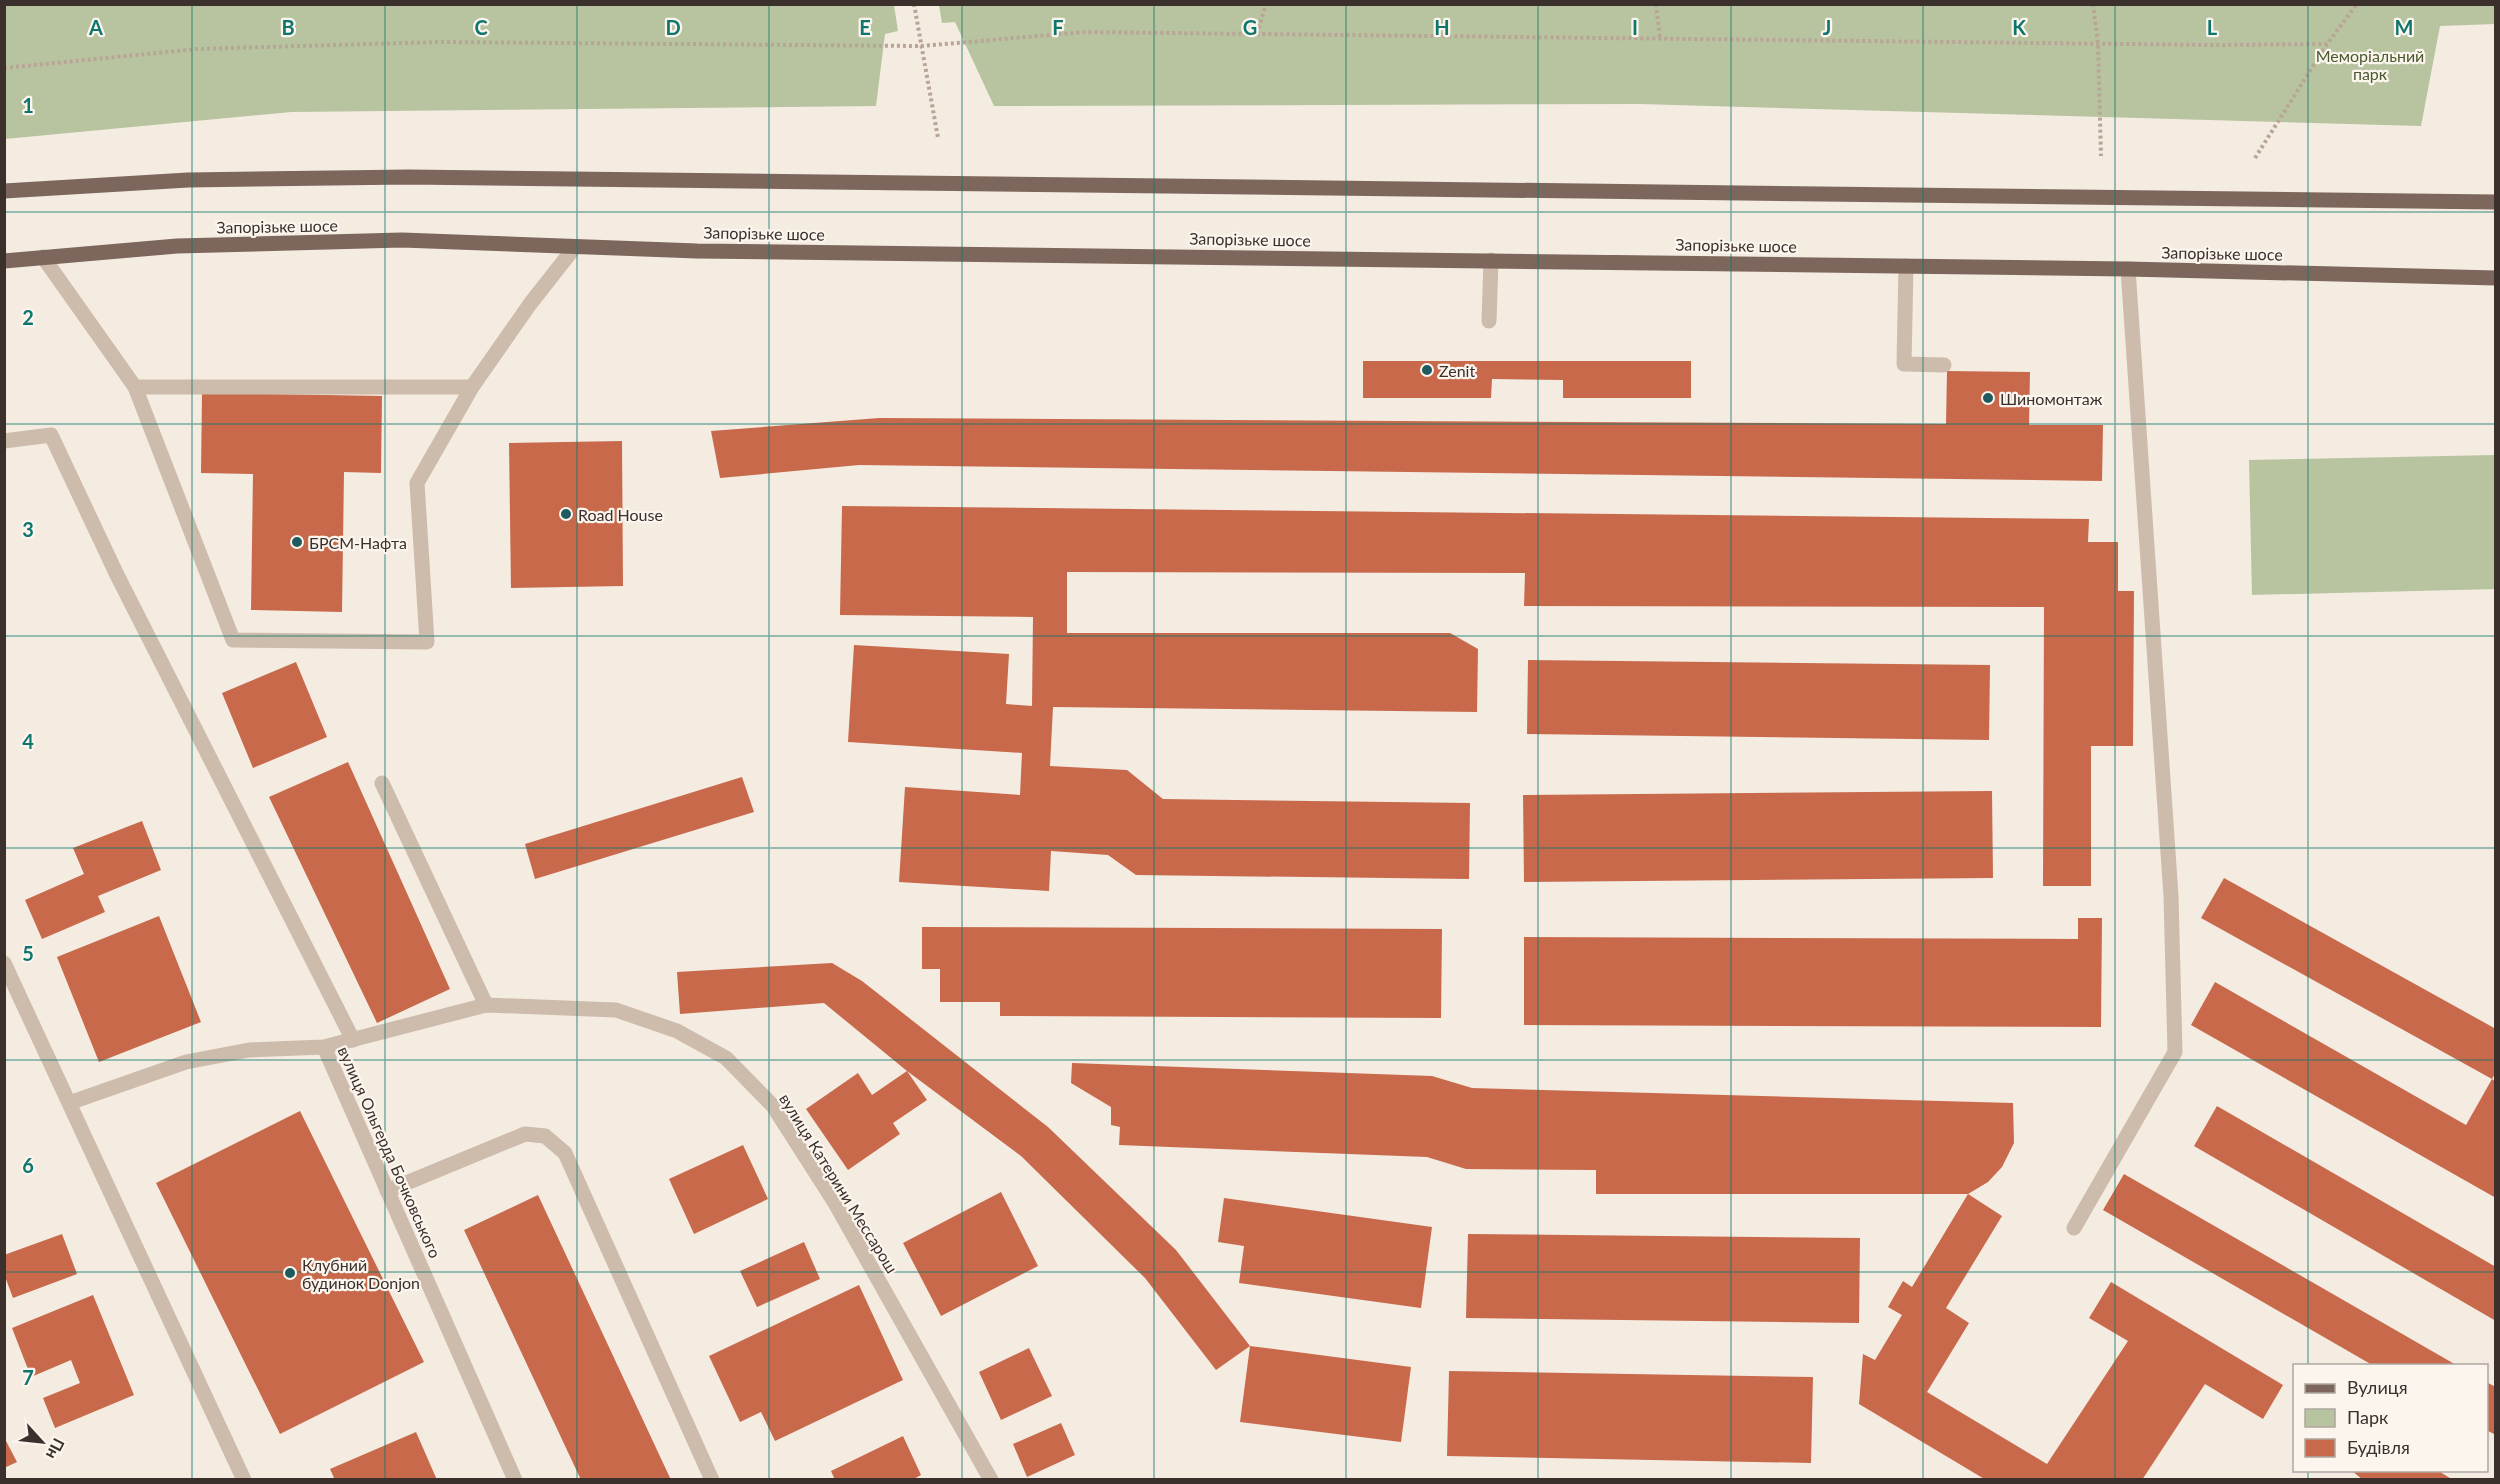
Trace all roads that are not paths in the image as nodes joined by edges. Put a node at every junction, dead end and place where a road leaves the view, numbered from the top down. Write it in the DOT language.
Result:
graph roads {
  1 [pos="4,191"];
  2 [pos="2496,202"];
  3 [pos="574,248"];
  4 [pos="43,257"];
  5 [pos="1491,260"];
  6 [pos="4,261"];
  7 [pos="1906,266"];
  8 [pos="2128,269"];
  9 [pos="2496,278"];
  10 [pos="1489,321"];
  11 [pos="1944,364"];
  12 [pos="135,387"];
  13 [pos="472,387"];
  14 [pos="4,441"];
  15 [pos="382,783"];
  16 [pos="4,963"];
  17 [pos="486,1005"];
  18 [pos="353,1040"];
  19 [pos="324,1047"];
  20 [pos="69,1103"];
  21 [pos="387,1191"];
  22 [pos="2073,1228"];
  23 [pos="244,1479"];
  24 [pos="515,1479"];
  25 [pos="712,1479"];
  26 [pos="991,1479"];
  1 -- 2 [label="main road"];
  3 -- 4 [label="main road, Запорізьке шосе"];
  3 -- 5 [label="main road, Запорізьке шосе"];
  3 -- 13 [label="street"];
  4 -- 6 [label="main road, Запорізьке шосе"];
  4 -- 12 [label="street"];
  5 -- 7 [label="main road, Запорізьке шосе"];
  5 -- 10 [label="street"];
  7 -- 8 [label="main road, Запорізьке шосе"];
  7 -- 11 [label="street"];
  8 -- 9 [label="main road, Запорізьке шосе"];
  8 -- 22 [label="street"];
  12 -- 13 [label="street"];
  12 -- 13 [label="street"];
  14 -- 18 [label="street"];
  15 -- 17 [label="street"];
  16 -- 20 [label="street"];
  17 -- 18 [label="street, вулиця Катерини Мессарош"];
  17 -- 26 [label="street, вулиця Катерини Мессарош"];
  18 -- 19 [label="street, вулиця Катерини Мессарош"];
  19 -- 20 [label="street, вулиця Ольгерда Бочковського"];
  19 -- 21 [label="street, вулиця Ольгерда Бочковського"];
  20 -- 23 [label="street"];
  21 -- 24 [label="street, вулиця Ольгерда Бочковського"];
  21 -- 25 [label="street"];
}
